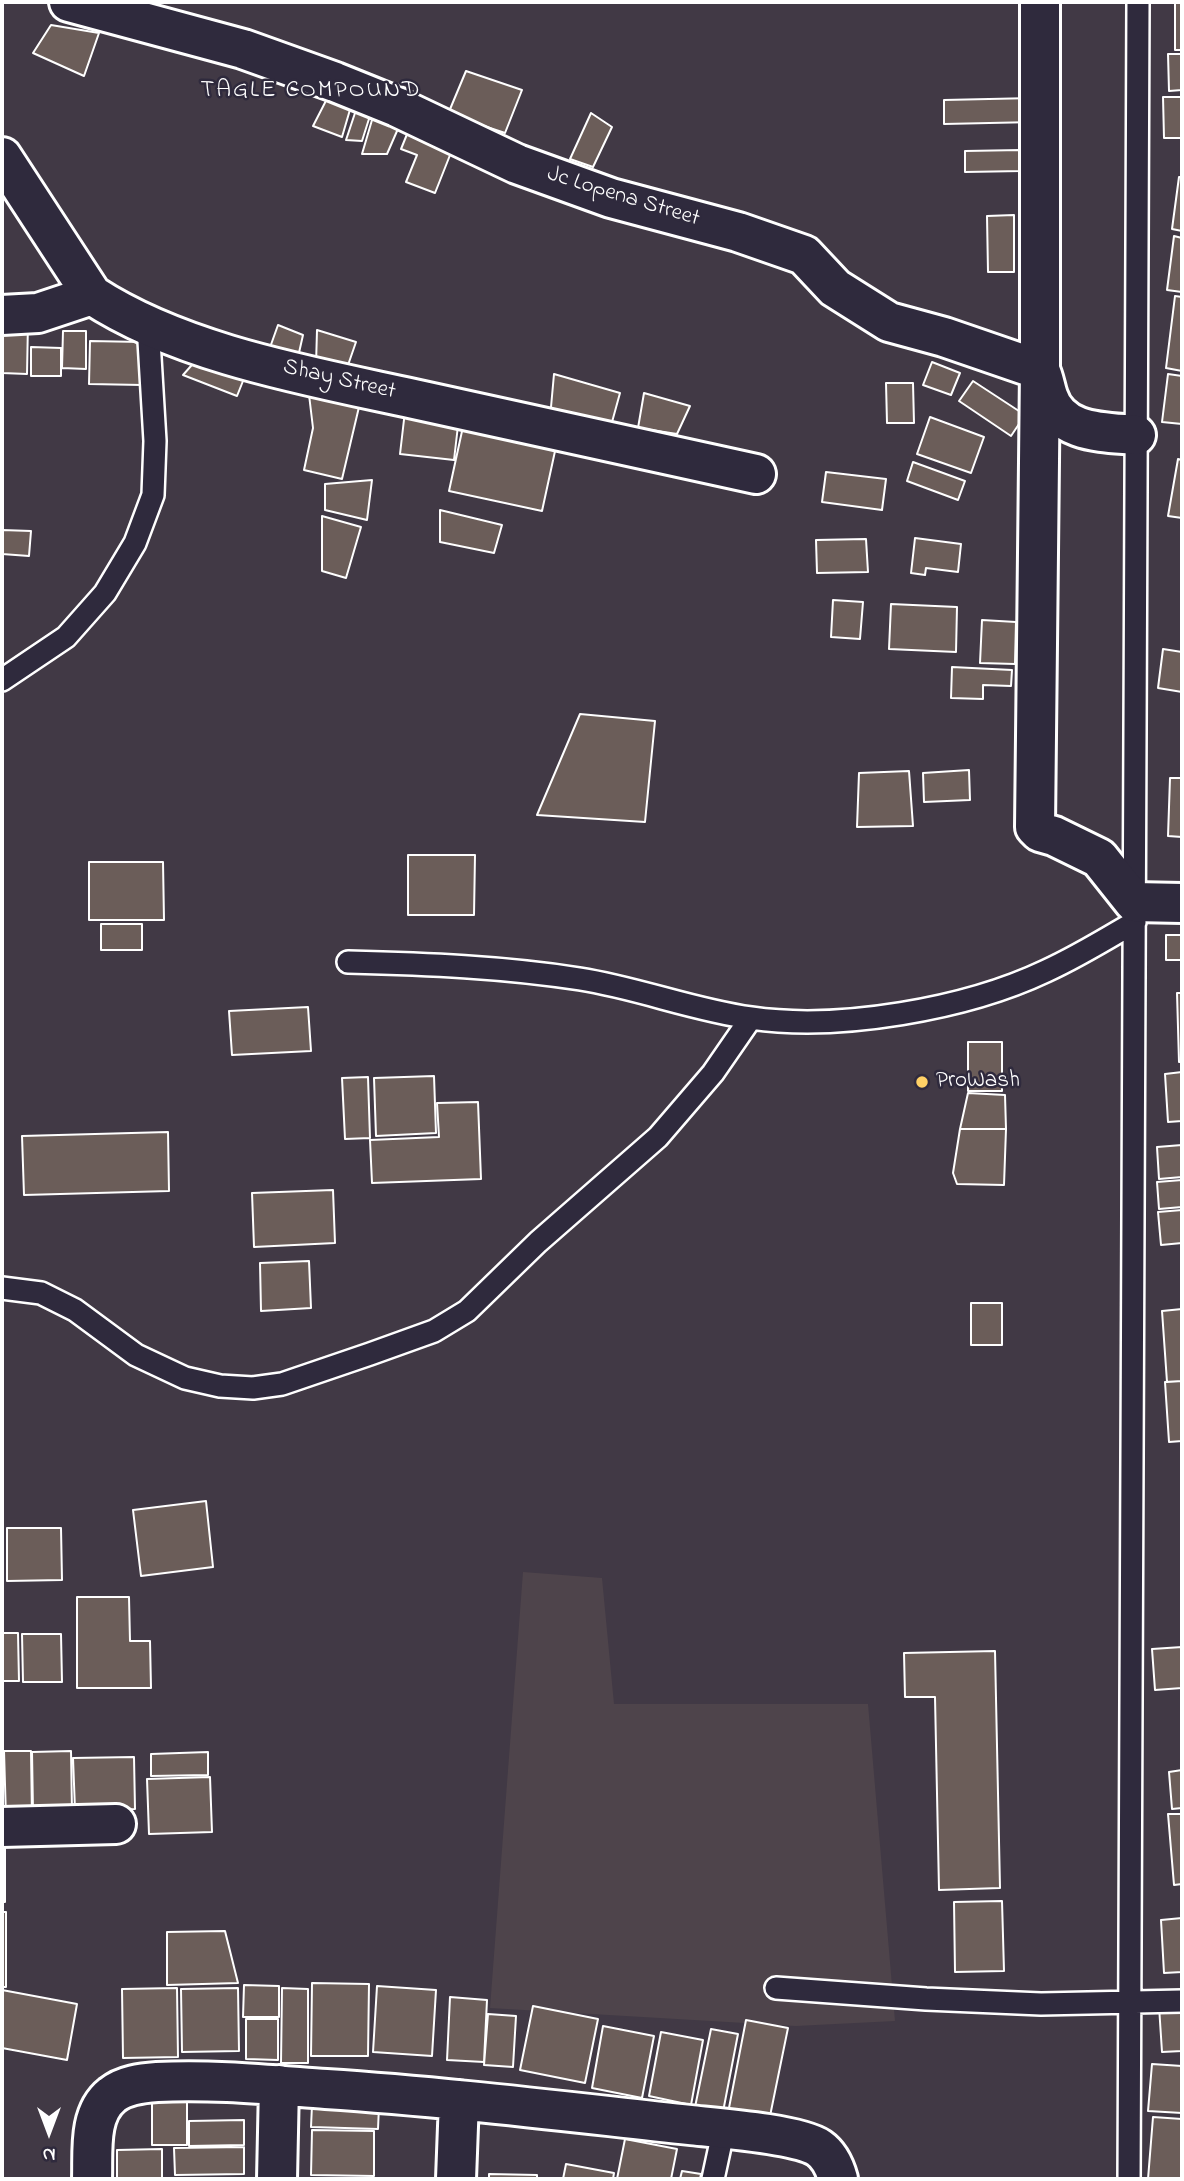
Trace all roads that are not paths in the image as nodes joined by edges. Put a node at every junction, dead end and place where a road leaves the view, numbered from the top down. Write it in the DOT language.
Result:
graph roads {
  1 [pos="1040,2"];
  2 [pos="1138,2"];
  3 [pos="87,4"];
  4 [pos="2,157"];
  5 [pos="92,295"];
  6 [pos="2,315"];
  7 [pos="148,324"];
  8 [pos="1040,370"];
  9 [pos="1136,435"];
  10 [pos="756,474"];
  11 [pos="2,680"];
  12 [pos="1182,903"];
  13 [pos="1134,912"];
  14 [pos="348,962"];
  15 [pos="751,1018"];
  16 [pos="2,1288"];
  17 [pos="116,1824"];
  18 [pos="2,1827"];
  19 [pos="776,1987"];
  20 [pos="1182,2001"];
  21 [pos="1130,2003"];
  22 [pos="279,2085"];
  23 [pos="459,2100"];
  24 [pos="724,2128"];
  25 [pos="92,2179"];
  26 [pos="277,2179"];
  27 [pos="456,2179"];
  28 [pos="713,2179"];
  29 [pos="838,2179"];
  30 [pos="1129,2179"];
  1 -- 8 [label="street"];
  2 -- 9 [label="lane"];
  3 -- 8 [label="street, Jc Lopena Street"];
  4 -- 5 [label="street, Shay Street"];
  5 -- 6 [label="street"];
  5 -- 7 [label="street, Shay Street"];
  7 -- 10 [label="street, Shay Street"];
  7 -- 11 [label="lane"];
  8 -- 9 [label="street"];
  8 -- 13 [label="street"];
  9 -- 13 [label="lane"];
  12 -- 13 [label="street"];
  13 -- 15 [label="lane"];
  13 -- 21 [label="lane"];
  14 -- 15 [label="lane"];
  15 -- 16 [label="lane"];
  17 -- 18 [label="street"];
  19 -- 21 [label="lane"];
  20 -- 21 [label="lane"];
  21 -- 30 [label="lane"];
  22 -- 23 [label="street"];
  22 -- 25 [label="street"];
  22 -- 26 [label="street"];
  23 -- 24 [label="street"];
  23 -- 27 [label="street"];
  24 -- 28 [label="lane"];
  24 -- 29 [label="street"];
}
